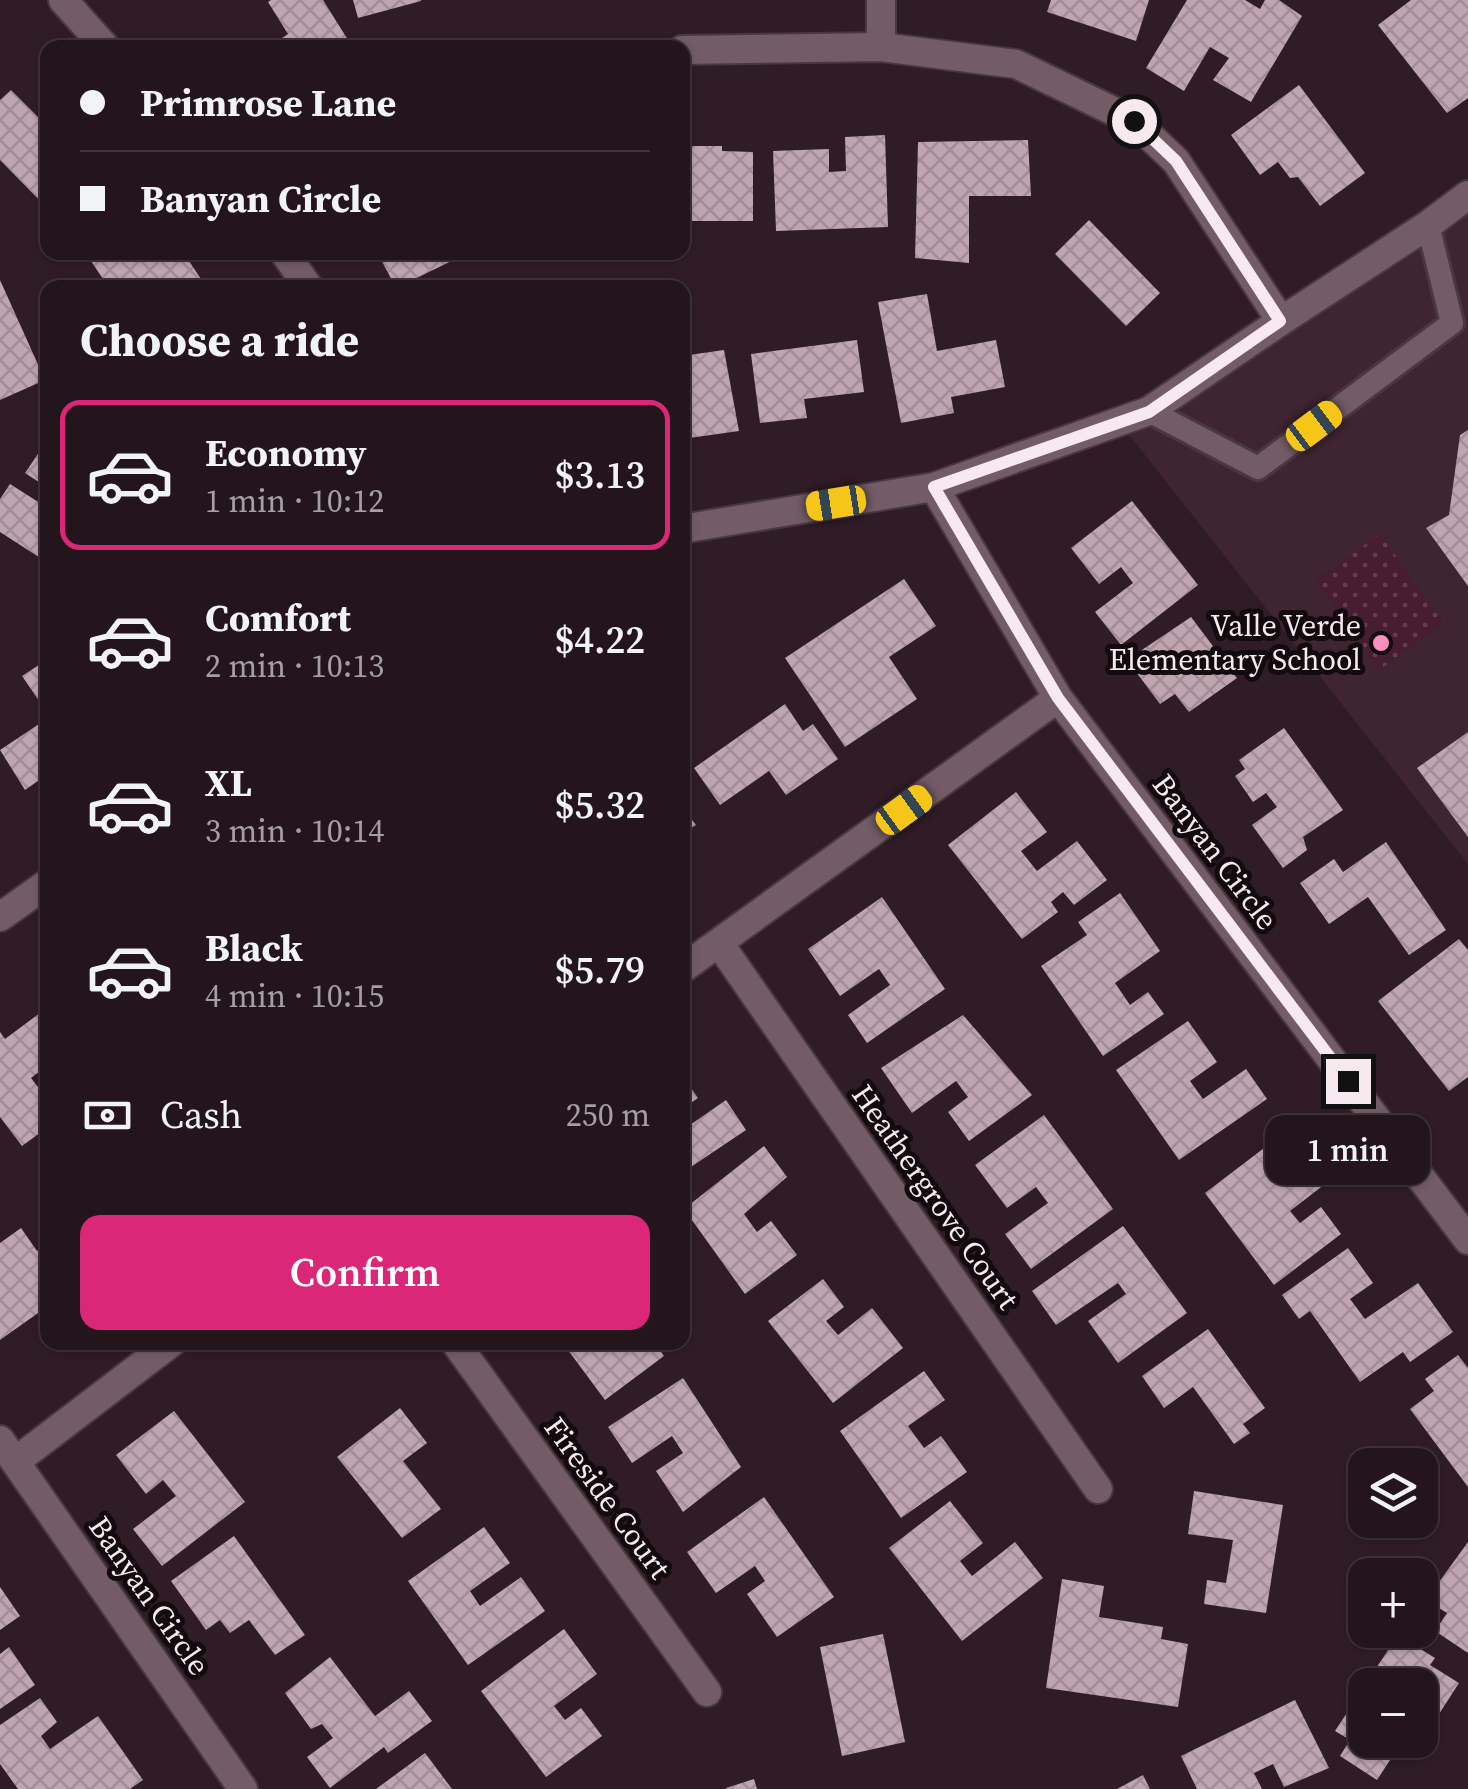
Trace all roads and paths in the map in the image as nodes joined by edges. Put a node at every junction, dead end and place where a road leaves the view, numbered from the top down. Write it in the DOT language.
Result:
graph roads {
  1 [pos="63,0"];
  2 [pos="881,0"];
  3 [pos="99,40"];
  4 [pos="881,47"];
  5 [pos="690,50"];
  6 [pos="1468,195"];
  7 [pos="1428,225"];
  8 [pos="1280,321"];
  9 [pos="1149,412"];
  10 [pos="934,487"];
  11 [pos="690,528"];
  12 [pos="1058,698"];
  13 [pos="40,889"];
  14 [pos="0,918"];
  15 [pos="719,943"];
  16 [pos="690,963"];
  17 [pos="1468,1240"];
  18 [pos="160,1350"];
  19 [pos="461,1350"];
  20 [pos="8,1451"];
  21 [pos="1098,1489"];
  22 [pos="707,1692"];
  23 [pos="244,1789"];
  1 -- 3 [label="street"];
  2 -- 4 [label="street"];
  4 -- 5 [label="street"];
  4 -- 8 [label="street"];
  6 -- 7 [label="street"];
  7 -- 8 [label="street"];
  7 -- 9 [label="lane"];
  8 -- 9 [label="street"];
  9 -- 10 [label="street"];
  10 -- 11 [label="street"];
  10 -- 12 [label="street, Banyan Circle"];
  12 -- 15 [label="street"];
  12 -- 17 [label="street, Banyan Circle"];
  13 -- 14 [label="street"];
  15 -- 16 [label="street"];
  15 -- 21 [label="street, Heathergrove Court"];
  18 -- 20 [label="street"];
  19 -- 22 [label="street, Fireside Court"];
  20 -- 23 [label="street, Banyan Circle"];
}
